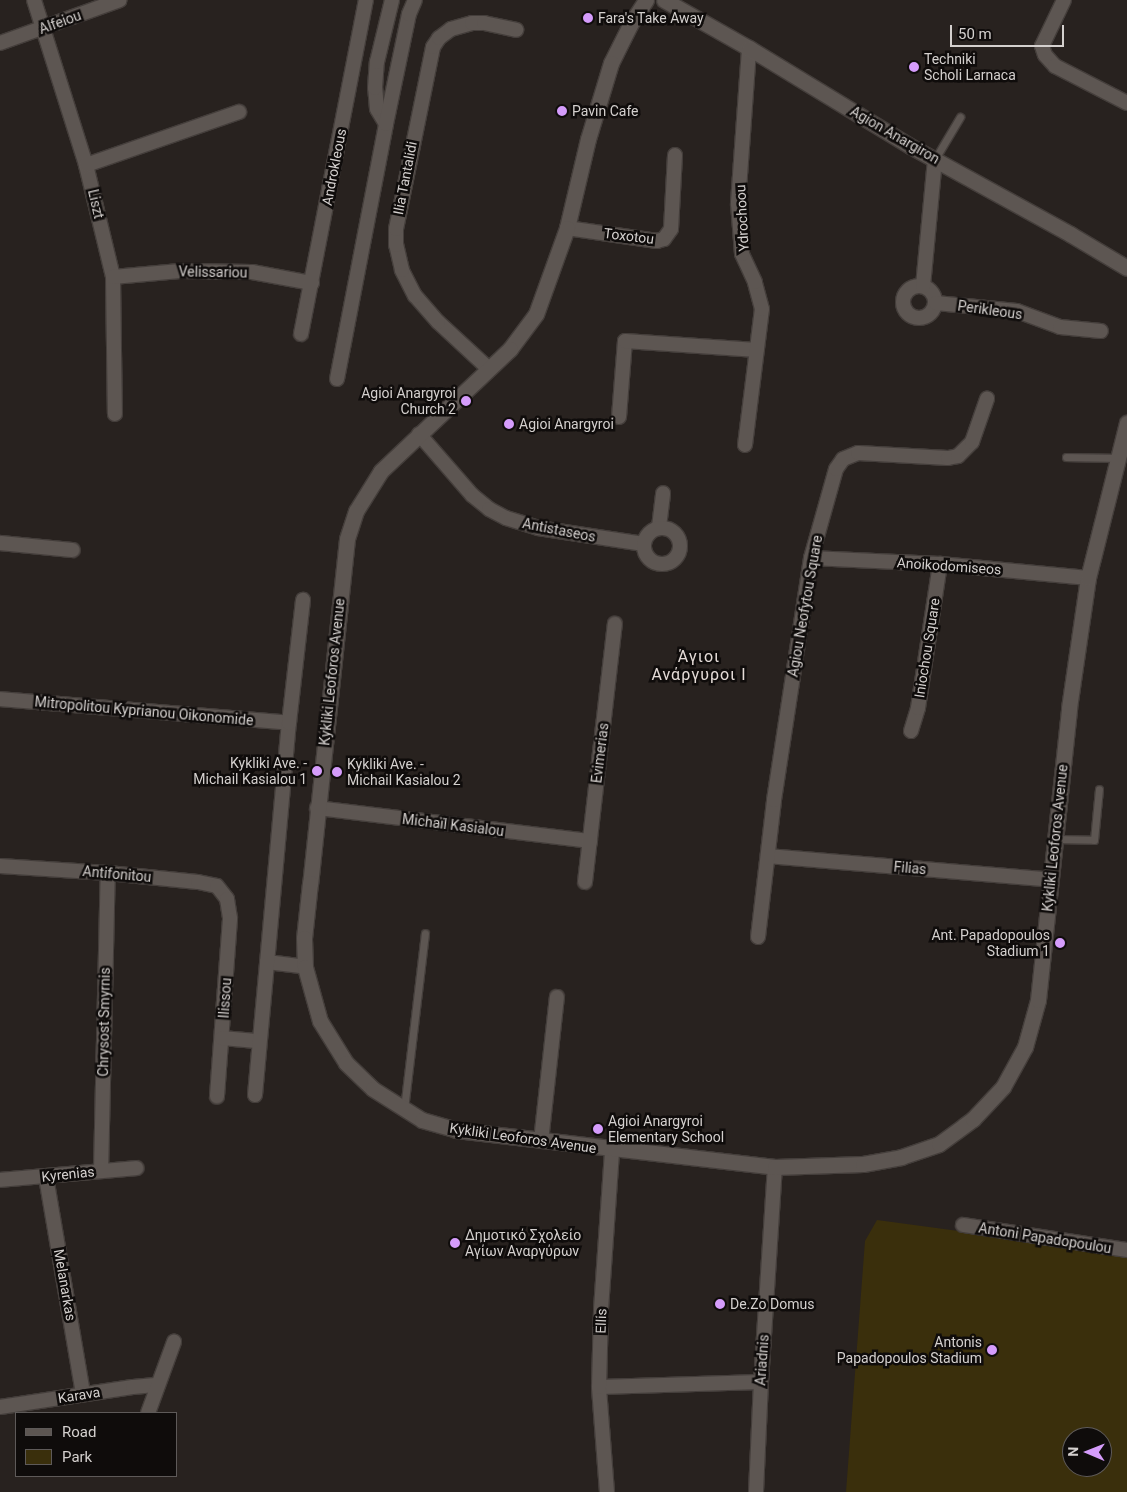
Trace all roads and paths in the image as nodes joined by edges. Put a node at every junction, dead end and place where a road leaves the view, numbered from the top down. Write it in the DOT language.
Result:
graph roads {
  1 [pos="34,0"];
  2 [pos="120,0"];
  3 [pos="366,0"];
  4 [pos="392,0"];
  5 [pos="415,0"];
  6 [pos="646,0"];
  7 [pos="664,0"];
  8 [pos="1064,0"];
  9 [pos="44,28"];
  10 [pos="516,30"];
  11 [pos="0,43"];
  12 [pos="749,48"];
  13 [pos="352,79"];
  14 [pos="375,88"];
  15 [pos="1127,103"];
  16 [pos="239,112"];
  17 [pos="960,117"];
  18 [pos="386,124"];
  19 [pos="675,155"];
  20 [pos="935,159"];
  21 [pos="86,165"];
  22 [pos="567,228"];
  23 [pos="1127,268"];
  24 [pos="113,277"];
  25 [pos="312,283"];
  26 [pos="923,286"];
  27 [pos="936,303"];
  28 [pos="1101,332"];
  29 [pos="301,334"];
  30 [pos="757,350"];
  31 [pos="489,369"];
  32 [pos="337,378"];
  33 [pos="987,399"];
  34 [pos="115,414"];
  35 [pos="619,417"];
  36 [pos="1127,423"];
  37 [pos="419,434"];
  38 [pos="745,445"];
  39 [pos="1066,457"];
  40 [pos="1118,458"];
  41 [pos="662,493"];
  42 [pos="659,527"];
  43 [pos="0,543"];
  44 [pos="644,544"];
  45 [pos="73,550"];
  46 [pos="810,558"];
  47 [pos="940,564"];
  48 [pos="1088,578"];
  49 [pos="302,600"];
  50 [pos="614,624"];
  51 [pos="0,699"];
  52 [pos="289,724"];
  53 [pos="911,731"];
  54 [pos="1099,789"];
  55 [pos="317,808"];
  56 [pos="1055,839"];
  57 [pos="590,841"];
  58 [pos="768,856"];
  59 [pos="0,866"];
  60 [pos="108,873"];
  61 [pos="1051,880"];
  62 [pos="585,882"];
  63 [pos="227,899"];
  64 [pos="424,933"];
  65 [pos="758,937"];
  66 [pos="267,962"];
  67 [pos="305,967"];
  68 [pos="557,997"];
  69 [pos="222,1038"];
  70 [pos="259,1041"];
  71 [pos="255,1095"];
  72 [pos="216,1097"];
  73 [pos="403,1110"];
  74 [pos="541,1142"];
  75 [pos="612,1150"];
  76 [pos="136,1168"];
  77 [pos="775,1168"];
  78 [pos="101,1171"];
  79 [pos="46,1177"];
  80 [pos="0,1180"];
  81 [pos="963,1224"];
  82 [pos="1127,1250"];
  83 [pos="174,1342"];
  84 [pos="760,1382"];
  85 [pos="158,1385"];
  86 [pos="599,1387"];
  87 [pos="83,1394"];
  88 [pos="0,1407"];
  89 [pos="148,1412"];
  90 [pos="607,1492"];
  91 [pos="756,1492"];
  1 -- 9 [label="street, Liszt"];
  2 -- 9 [label="street, Alfeiou"];
  3 -- 13 [label="street, Androkleous"];
  4 -- 14 [label="street"];
  5 -- 18 [label="street"];
  6 -- 22 [label="street, Kykliki Leoforos Avenue"];
  7 -- 12 [label="street, Agion Anargiron"];
  8 -- 15 [label="street"];
  9 -- 11 [label="street, Alfeiou"];
  9 -- 21 [label="street, Liszt"];
  10 -- 31 [label="street, Ilia Tantalidi"];
  12 -- 20 [label="street, Agion Anargiron"];
  12 -- 30 [label="street, Ydrochoou"];
  13 -- 14 [label="street"];
  13 -- 25 [label="street, Androkleous"];
  14 -- 18 [label="street"];
  16 -- 21 [label="street"];
  17 -- 20 [label="lane"];
  18 -- 32 [label="street"];
  19 -- 22 [label="street, Toxotou"];
  20 -- 23 [label="street, Agion Anargiron"];
  20 -- 26 [label="street"];
  21 -- 24 [label="street, Liszt"];
  22 -- 31 [label="street, Kykliki Leoforos Avenue"];
  24 -- 25 [label="street, Velissariou"];
  24 -- 34 [label="street, Liszt"];
  25 -- 29 [label="street, Androkleous"];
  26 -- 27 [label="street"];
  26 -- 27 [label="street"];
  27 -- 28 [label="street, Perikleous"];
  30 -- 35 [label="street"];
  30 -- 38 [label="street, Ydrochoou"];
  31 -- 37 [label="street, Kykliki Leoforos Avenue"];
  33 -- 46 [label="street, Agiou Neofytou Square"];
  36 -- 40 [label="street, Kykliki Leoforos Avenue"];
  37 -- 44 [label="street, Antistaseos"];
  37 -- 55 [label="street, Kykliki Leoforos Avenue"];
  39 -- 40 [label="lane"];
  40 -- 48 [label="street, Kykliki Leoforos Avenue"];
  41 -- 42 [label="street"];
  42 -- 44 [label="street"];
  42 -- 44 [label="street"];
  43 -- 45 [label="street"];
  46 -- 47 [label="street, Anoikodomiseos"];
  46 -- 58 [label="street, Agiou Neofytou Square"];
  47 -- 48 [label="street, Anoikodomiseos"];
  47 -- 53 [label="street, Iniochou Square"];
  48 -- 56 [label="street, Kykliki Leoforos Avenue"];
  49 -- 52 [label="street"];
  50 -- 57 [label="street, Evimerias"];
  51 -- 52 [label="street, Mitropolitou Kyprianou Oikonomide"];
  52 -- 66 [label="street"];
  54 -- 56 [label="lane"];
  55 -- 57 [label="street, Michaïl Kasialou"];
  55 -- 67 [label="street, Kykliki Leoforos Avenue"];
  56 -- 61 [label="street, Kykliki Leoforos Avenue"];
  57 -- 62 [label="street, Evimerias"];
  58 -- 61 [label="street, Filias"];
  58 -- 65 [label="street, Agiou Neofytou Square"];
  59 -- 60 [label="street, Antifonitou"];
  60 -- 63 [label="street, Antifonitou"];
  60 -- 78 [label="street, Chrysost Smyrnis"];
  61 -- 77 [label="street, Kykliki Leoforos Avenue"];
  63 -- 69 [label="street, Ilissou"];
  64 -- 73 [label="lane"];
  66 -- 67 [label="street"];
  66 -- 70 [label="street"];
  67 -- 73 [label="street, Kykliki Leoforos Avenue"];
  68 -- 74 [label="street"];
  69 -- 70 [label="street"];
  69 -- 72 [label="street, Ilissou"];
  70 -- 71 [label="street"];
  73 -- 74 [label="street, Kykliki Leoforos Avenue"];
  74 -- 75 [label="street, Kykliki Leoforos Avenue"];
  75 -- 77 [label="street, Kykliki Leoforos Avenue"];
  75 -- 86 [label="street, Ellis"];
  76 -- 78 [label="street, Kyrenias"];
  77 -- 84 [label="street, Ariadnis"];
  78 -- 79 [label="street, Kyrenias"];
  79 -- 80 [label="street, Kyrenias"];
  79 -- 87 [label="street, Melanarkas"];
  81 -- 82 [label="street, Antoni Papadopoulou"];
  83 -- 85 [label="street"];
  84 -- 86 [label="street"];
  84 -- 91 [label="street, Ariadnis"];
  85 -- 87 [label="street, Karava"];
  85 -- 89 [label="street"];
  86 -- 90 [label="street, Ellis"];
  87 -- 88 [label="street, Karava"];
}
